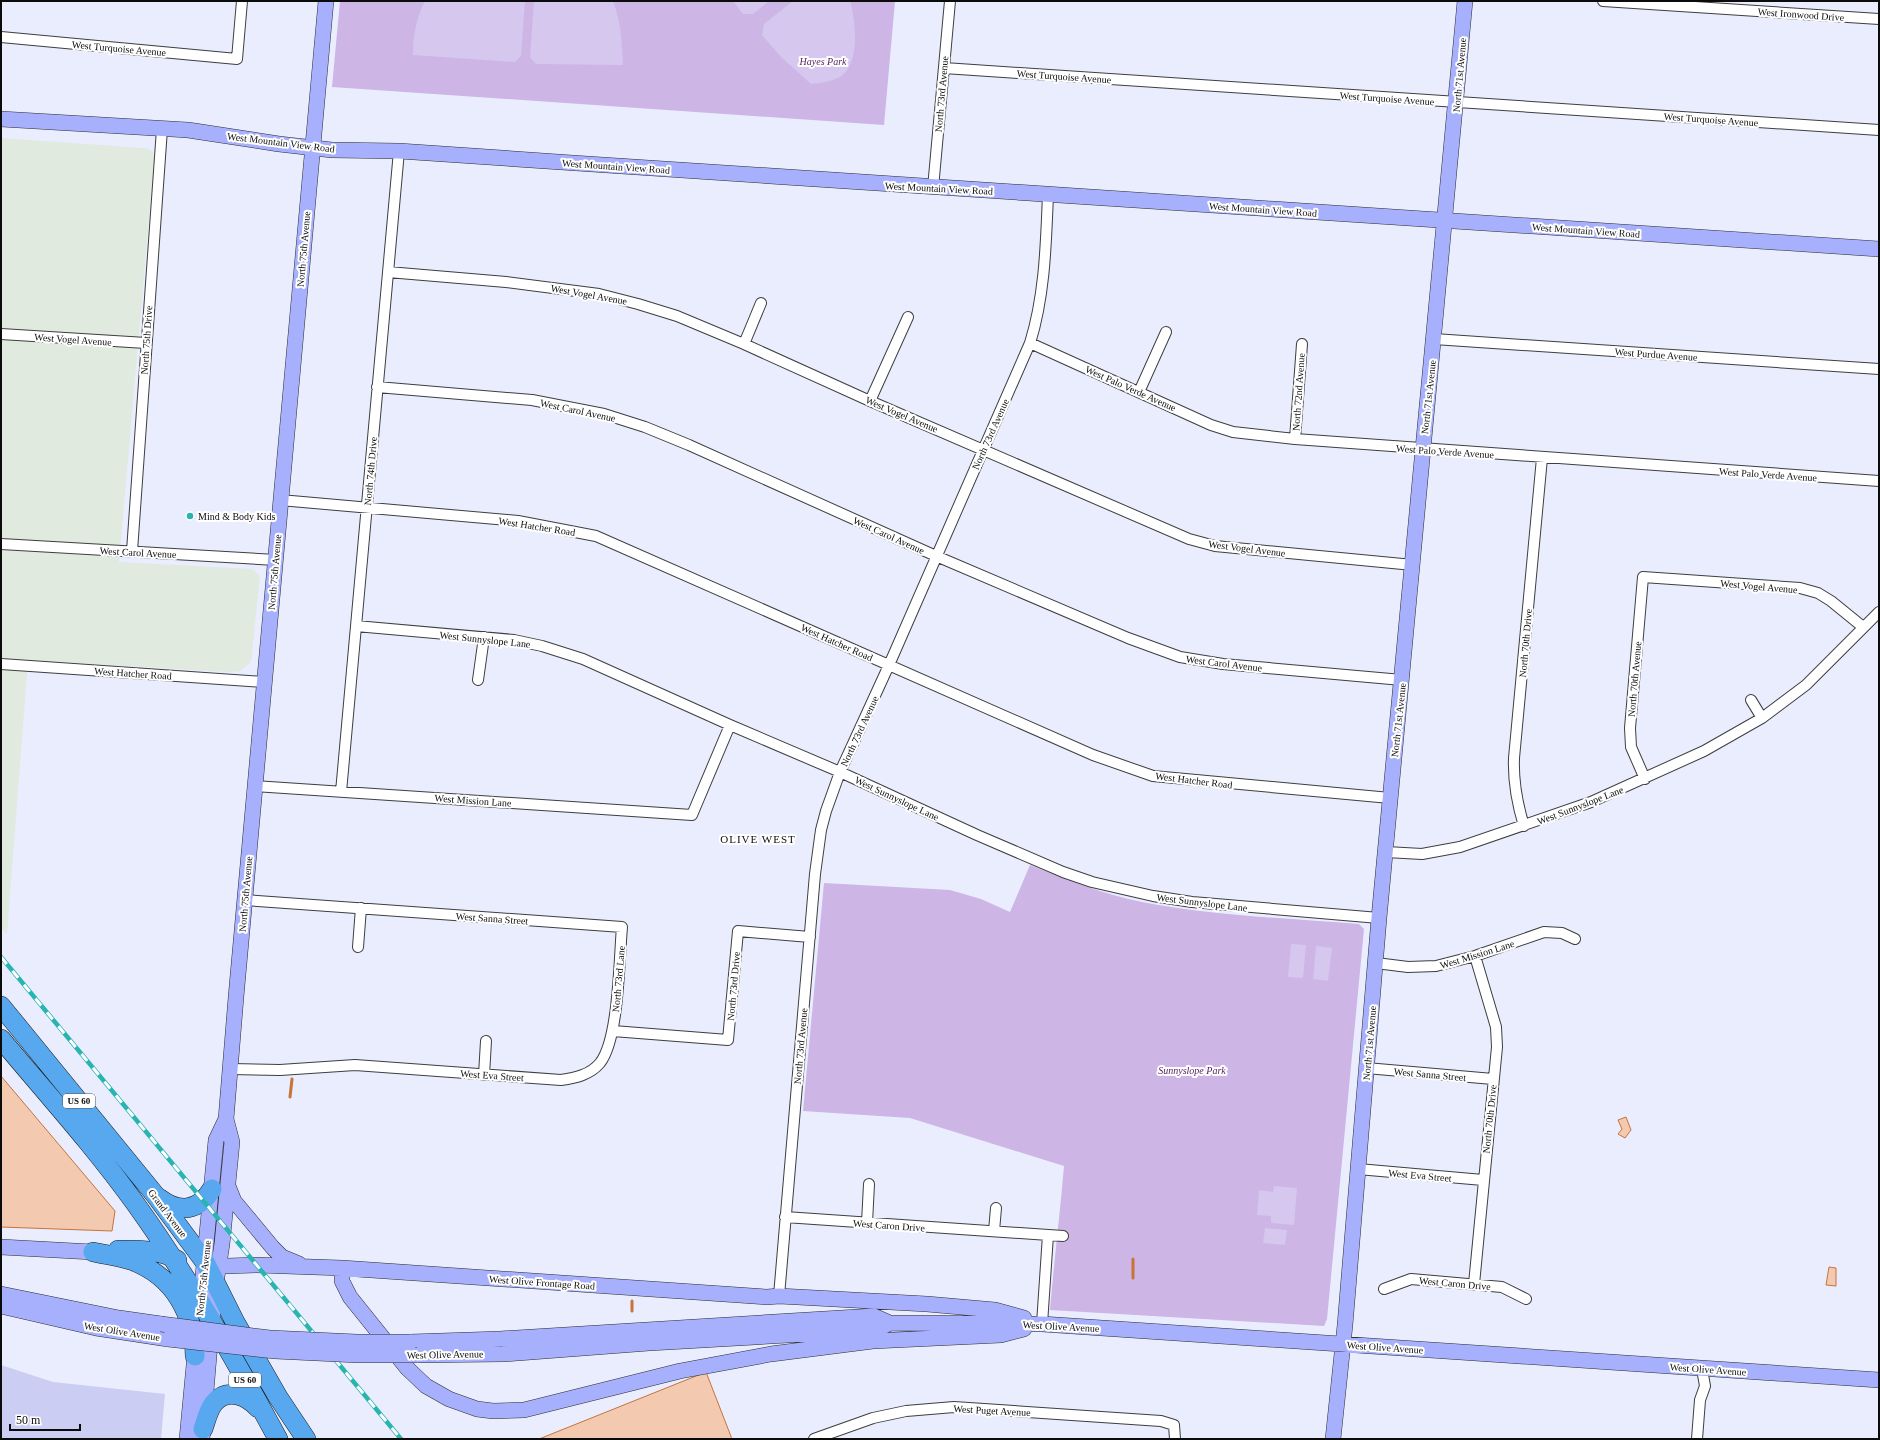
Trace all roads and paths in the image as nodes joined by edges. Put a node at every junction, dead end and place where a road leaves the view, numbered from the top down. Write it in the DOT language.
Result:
graph roads {
  1 [pos="242,1"];
  2 [pos="326,1"];
  3 [pos="950,1"];
  4 [pos="1465,1"];
  5 [pos="1602,1"];
  6 [pos="1879,19"];
  7 [pos="1,36"];
  8 [pos="944,68"];
  9 [pos="1456,103"];
  10 [pos="1,119"];
  11 [pos="162,129"];
  12 [pos="1879,130"];
  13 [pos="312,148"];
  14 [pos="398,151"];
  15 [pos="933,188"];
  16 [pos="1048,194"];
  17 [pos="1444,221"];
  18 [pos="1879,249"];
  19 [pos="388,272"];
  20 [pos="761,303"];
  21 [pos="908,317"];
  22 [pos="1166,332"];
  23 [pos="1,334"];
  24 [pos="1434,339"];
  25 [pos="1030,342"];
  26 [pos="146,343"];
  27 [pos="744,344"];
  28 [pos="1302,344"];
  29 [pos="1879,369"];
  30 [pos="377,387"];
  31 [pos="1140,392"];
  32 [pos="870,401"];
  33 [pos="1295,439"];
  34 [pos="984,449"];
  35 [pos="1423,450"];
  36 [pos="1542,458"];
  37 [pos="1879,481"];
  38 [pos="280,500"];
  39 [pos="366,507"];
  40 [pos="1,544"];
  41 [pos="132,552"];
  42 [pos="936,556"];
  43 [pos="276,560"];
  44 [pos="1413,565"];
  45 [pos="1643,577"];
  46 [pos="1879,612"];
  47 [pos="356,626"];
  48 [pos="1863,627"];
  49 [pos="484,637"];
  50 [pos="1,664"];
  51 [pos="889,665"];
  52 [pos="478,680"];
  53 [pos="1402,680"];
  54 [pos="264,682"];
  55 [pos="1750,700"];
  56 [pos="1762,718"];
  57 [pos="730,725"];
  58 [pos="840,772"];
  59 [pos="1645,778"];
  60 [pos="254,786"];
  61 [pos="341,792"];
  62 [pos="1390,798"];
  63 [pos="1524,826"];
  64 [pos="1386,852"];
  65 [pos="244,900"];
  66 [pos="361,908"];
  67 [pos="1380,918"];
  68 [pos="622,927"];
  69 [pos="810,937"];
  70 [pos="1576,939"];
  71 [pos="358,947"];
  72 [pos="1475,956"];
  73 [pos="1376,963"];
  74 [pos="1,1006"];
  75 [pos="613,1031"];
  76 [pos="1,1039"];
  77 [pos="486,1041"];
  78 [pos="1366,1068"];
  79 [pos="230,1069"];
  80 [pos="484,1075"];
  81 [pos="1493,1079"];
  82 [pos="1358,1169"];
  83 [pos="1482,1180"];
  84 [pos="869,1184"];
  85 [pos="220,1187"];
  86 [pos="156,1196"];
  87 [pos="135,1203"];
  88 [pos="996,1208"];
  89 [pos="785,1217"];
  90 [pos="867,1223"];
  91 [pos="994,1231"];
  92 [pos="1048,1235"];
  93 [pos="1063,1236"];
  94 [pos="162,1243"];
  95 [pos="1,1247"];
  96 [pos="118,1250"];
  97 [pos="94,1252"];
  98 [pos="173,1258"];
  99 [pos="306,1266"];
  100 [pos="342,1268"];
  101 [pos="209,1281"];
  102 [pos="1474,1284"];
  103 [pos="1384,1289"];
  104 [pos="1,1294"];
  105 [pos="779,1296"];
  106 [pos="1526,1299"];
  107 [pos="1,1306"];
  108 [pos="212,1320"];
  109 [pos="1042,1324"];
  110 [pos="1343,1344"];
  111 [pos="414,1348"];
  112 [pos="195,1356"];
  113 [pos="1702,1369"];
  114 [pos="1879,1380"];
  115 [pos="267,1417"];
  116 [pos="197,1436"];
  117 [pos="278,1439"];
  118 [pos="306,1439"];
  119 [pos="814,1439"];
  120 [pos="1175,1439"];
  121 [pos="1333,1439"];
  122 [pos="1697,1439"];
  1 -- 7 [label="street, West Turquoise Avenue"];
  2 -- 13 [label="main road, North 75th Avenue"];
  3 -- 8 [label="street, North 73rd Avenue"];
  4 -- 9 [label="main road, North 71st Avenue"];
  5 -- 6 [label="street, West Ironwood Drive"];
  8 -- 9 [label="street, West Turquoise Avenue"];
  8 -- 15 [label="street, North 73rd Avenue"];
  9 -- 12 [label="street, West Turquoise Avenue"];
  9 -- 17 [label="main road, North 71st Avenue"];
  10 -- 11 [label="main road, West Mountain View Road"];
  11 -- 13 [label="main road, West Mountain View Road"];
  11 -- 26 [label="street, North 75th Drive"];
  13 -- 14 [label="main road, West Mountain View Road"];
  13 -- 38 [label="main road, North 75th Avenue"];
  14 -- 15 [label="main road, West Mountain View Road"];
  14 -- 19 [label="street, North 74th Drive"];
  15 -- 16 [label="main road, West Mountain View Road"];
  16 -- 17 [label="main road, West Mountain View Road"];
  16 -- 25 [label="street, North 73rd Avenue"];
  17 -- 18 [label="main road, West Mountain View Road"];
  17 -- 24 [label="main road, North 71st Avenue"];
  19 -- 27 [label="street, West Vogel Avenue"];
  19 -- 30 [label="street, North 74th Drive"];
  20 -- 27 [label="street"];
  21 -- 32 [label="street"];
  22 -- 31 [label="street"];
  23 -- 26 [label="street, West Vogel Avenue"];
  24 -- 29 [label="street, West Purdue Avenue"];
  24 -- 35 [label="main road, North 71st Avenue"];
  25 -- 31 [label="street, West Palo Verde Avenue"];
  25 -- 34 [label="street, North 73rd Avenue"];
  26 -- 41 [label="street, North 75th Drive"];
  27 -- 32 [label="street, West Vogel Avenue"];
  28 -- 33 [label="street, North 72nd Avenue"];
  30 -- 39 [label="street, North 74th Drive"];
  30 -- 42 [label="street, West Carol Avenue"];
  31 -- 33 [label="street, West Palo Verde Avenue"];
  32 -- 34 [label="street, West Vogel Avenue"];
  33 -- 35 [label="street, West Palo Verde Avenue"];
  34 -- 42 [label="street, North 73rd Avenue"];
  34 -- 44 [label="street, West Vogel Avenue"];
  35 -- 36 [label="street, West Palo Verde Avenue"];
  35 -- 44 [label="main road, North 71st Avenue"];
  36 -- 37 [label="street, West Palo Verde Avenue"];
  36 -- 63 [label="street, North 70th Drive"];
  38 -- 39 [label="street, West Hatcher Road"];
  38 -- 43 [label="main road, North 75th Avenue"];
  39 -- 47 [label="street, North 74th Drive"];
  39 -- 51 [label="street, West Hatcher Road"];
  40 -- 41 [label="street, West Carol Avenue"];
  41 -- 43 [label="street, West Carol Avenue"];
  42 -- 51 [label="street, North 73rd Avenue"];
  42 -- 53 [label="street, West Carol Avenue"];
  43 -- 54 [label="main road, North 75th Avenue"];
  44 -- 53 [label="main road, North 71st Avenue"];
  45 -- 48 [label="street, West Vogel Avenue"];
  45 -- 59 [label="street, North 70th Avenue"];
  46 -- 48 [label="street, West Sunnyslope Lane"];
  47 -- 49 [label="street, West Sunnyslope Lane"];
  47 -- 61 [label="street, North 74th Drive"];
  48 -- 56 [label="street, West Sunnyslope Lane"];
  49 -- 52 [label="street"];
  49 -- 57 [label="street, West Sunnyslope Lane"];
  50 -- 54 [label="street, West Hatcher Road"];
  51 -- 58 [label="street, North 73rd Avenue"];
  51 -- 62 [label="street, West Hatcher Road"];
  53 -- 62 [label="main road, North 71st Avenue"];
  54 -- 60 [label="main road, North 75th Avenue"];
  55 -- 56 [label="street"];
  56 -- 59 [label="street, West Sunnyslope Lane"];
  57 -- 58 [label="street, West Sunnyslope Lane"];
  57 -- 61 [label="street, West Mission Lane"];
  58 -- 67 [label="street, West Sunnyslope Lane"];
  58 -- 69 [label="street, North 73rd Avenue"];
  59 -- 63 [label="street, West Sunnyslope Lane"];
  60 -- 61 [label="street, West Mission Lane"];
  60 -- 65 [label="main road, North 75th Avenue"];
  62 -- 64 [label="main road, North 71st Avenue"];
  63 -- 64 [label="street, West Sunnyslope Lane"];
  64 -- 67 [label="main road, North 71st Avenue"];
  65 -- 66 [label="street, West Sanna Street"];
  65 -- 79 [label="main road, North 75th Avenue"];
  66 -- 68 [label="street, West Sanna Street"];
  66 -- 71 [label="street"];
  67 -- 73 [label="main road, North 71st Avenue"];
  68 -- 75 [label="street, North 73rd Lane"];
  69 -- 75 [label="street, North 73rd Drive"];
  69 -- 89 [label="street, North 73rd Avenue"];
  70 -- 72 [label="street, West Mission Lane"];
  72 -- 73 [label="street, West Mission Lane"];
  72 -- 81 [label="street, North 70th Drive"];
  73 -- 78 [label="main road, North 71st Avenue"];
  74 -- 86 [label="highway, Grand Avenue / US 60"];
  75 -- 80 [label="street, West Eva Street"];
  76 -- 87 [label="highway, Grand Avenue / US 60"];
  77 -- 80 [label="street"];
  78 -- 81 [label="street, West Sanna Street"];
  78 -- 82 [label="main road, North 71st Avenue"];
  79 -- 80 [label="street, West Eva Street"];
  79 -- 85 [label="main road, North 75th Avenue"];
  81 -- 83 [label="street, North 70th Drive"];
  82 -- 83 [label="street, West Eva Street"];
  82 -- 110 [label="main road, North 71st Avenue"];
  83 -- 102 [label="street, North 70th Drive"];
  84 -- 90 [label="street"];
  85 -- 86 [label="highway"];
  85 -- 99 [label="main road"];
  85 -- 101 [label="main road, North 75th Avenue"];
  86 -- 101 [label="highway, Grand Avenue / US 60"];
  87 -- 94 [label="highway, Grand Avenue / US 60"];
  87 -- 96 [label="highway"];
  88 -- 91 [label="street"];
  89 -- 90 [label="street, West Caron Drive"];
  89 -- 105 [label="street, North 73rd Avenue"];
  90 -- 91 [label="street, West Caron Drive"];
  91 -- 92 [label="street, West Caron Drive"];
  92 -- 93 [label="street, West Caron Drive"];
  92 -- 109 [label="street"];
  94 -- 98 [label="highway, Grand Avenue / US 60"];
  94 -- 101 [label="highway"];
  95 -- 97 [label="main road"];
  96 -- 97 [label="highway"];
  96 -- 98 [label="highway"];
  97 -- 112 [label="highway"];
  98 -- 101 [label="highway, Grand Avenue / US 60"];
  99 -- 100 [label="main road, West Olive Frontage Road"];
  99 -- 101 [label="main road"];
  100 -- 105 [label="main road, West Olive Frontage Road"];
  100 -- 109 [label="main road"];
  101 -- 108 [label="highway, Grand Avenue / US 60"];
  101 -- 112 [label="main road, North 75th Avenue"];
  101 -- 118 [label="highway, US 60"];
  102 -- 103 [label="street, West Caron Drive"];
  102 -- 106 [label="street, West Caron Drive"];
  104 -- 111 [label="main road, West Olive Avenue, bridge"];
  105 -- 109 [label="main road, West Olive Frontage Road"];
  107 -- 111 [label="main road, West Olive Avenue, bridge"];
  108 -- 115 [label="highway, Grand Avenue / US 60"];
  108 -- 116 [label="main road, North 75th Avenue"];
  109 -- 110 [label="main road, West Olive Avenue"];
  109 -- 111 [label="main road, West Olive Avenue"];
  110 -- 113 [label="main road, West Olive Avenue"];
  110 -- 121 [label="main road, North 71st Avenue"];
  112 -- 116 [label="main road, North 75th Avenue"];
  113 -- 114 [label="main road, West Olive Avenue"];
  113 -- 122 [label="street"];
  115 -- 116 [label="highway"];
  115 -- 117 [label="highway, Grand Avenue / US 60"];
  119 -- 120 [label="street, West Puget Avenue"];
}
